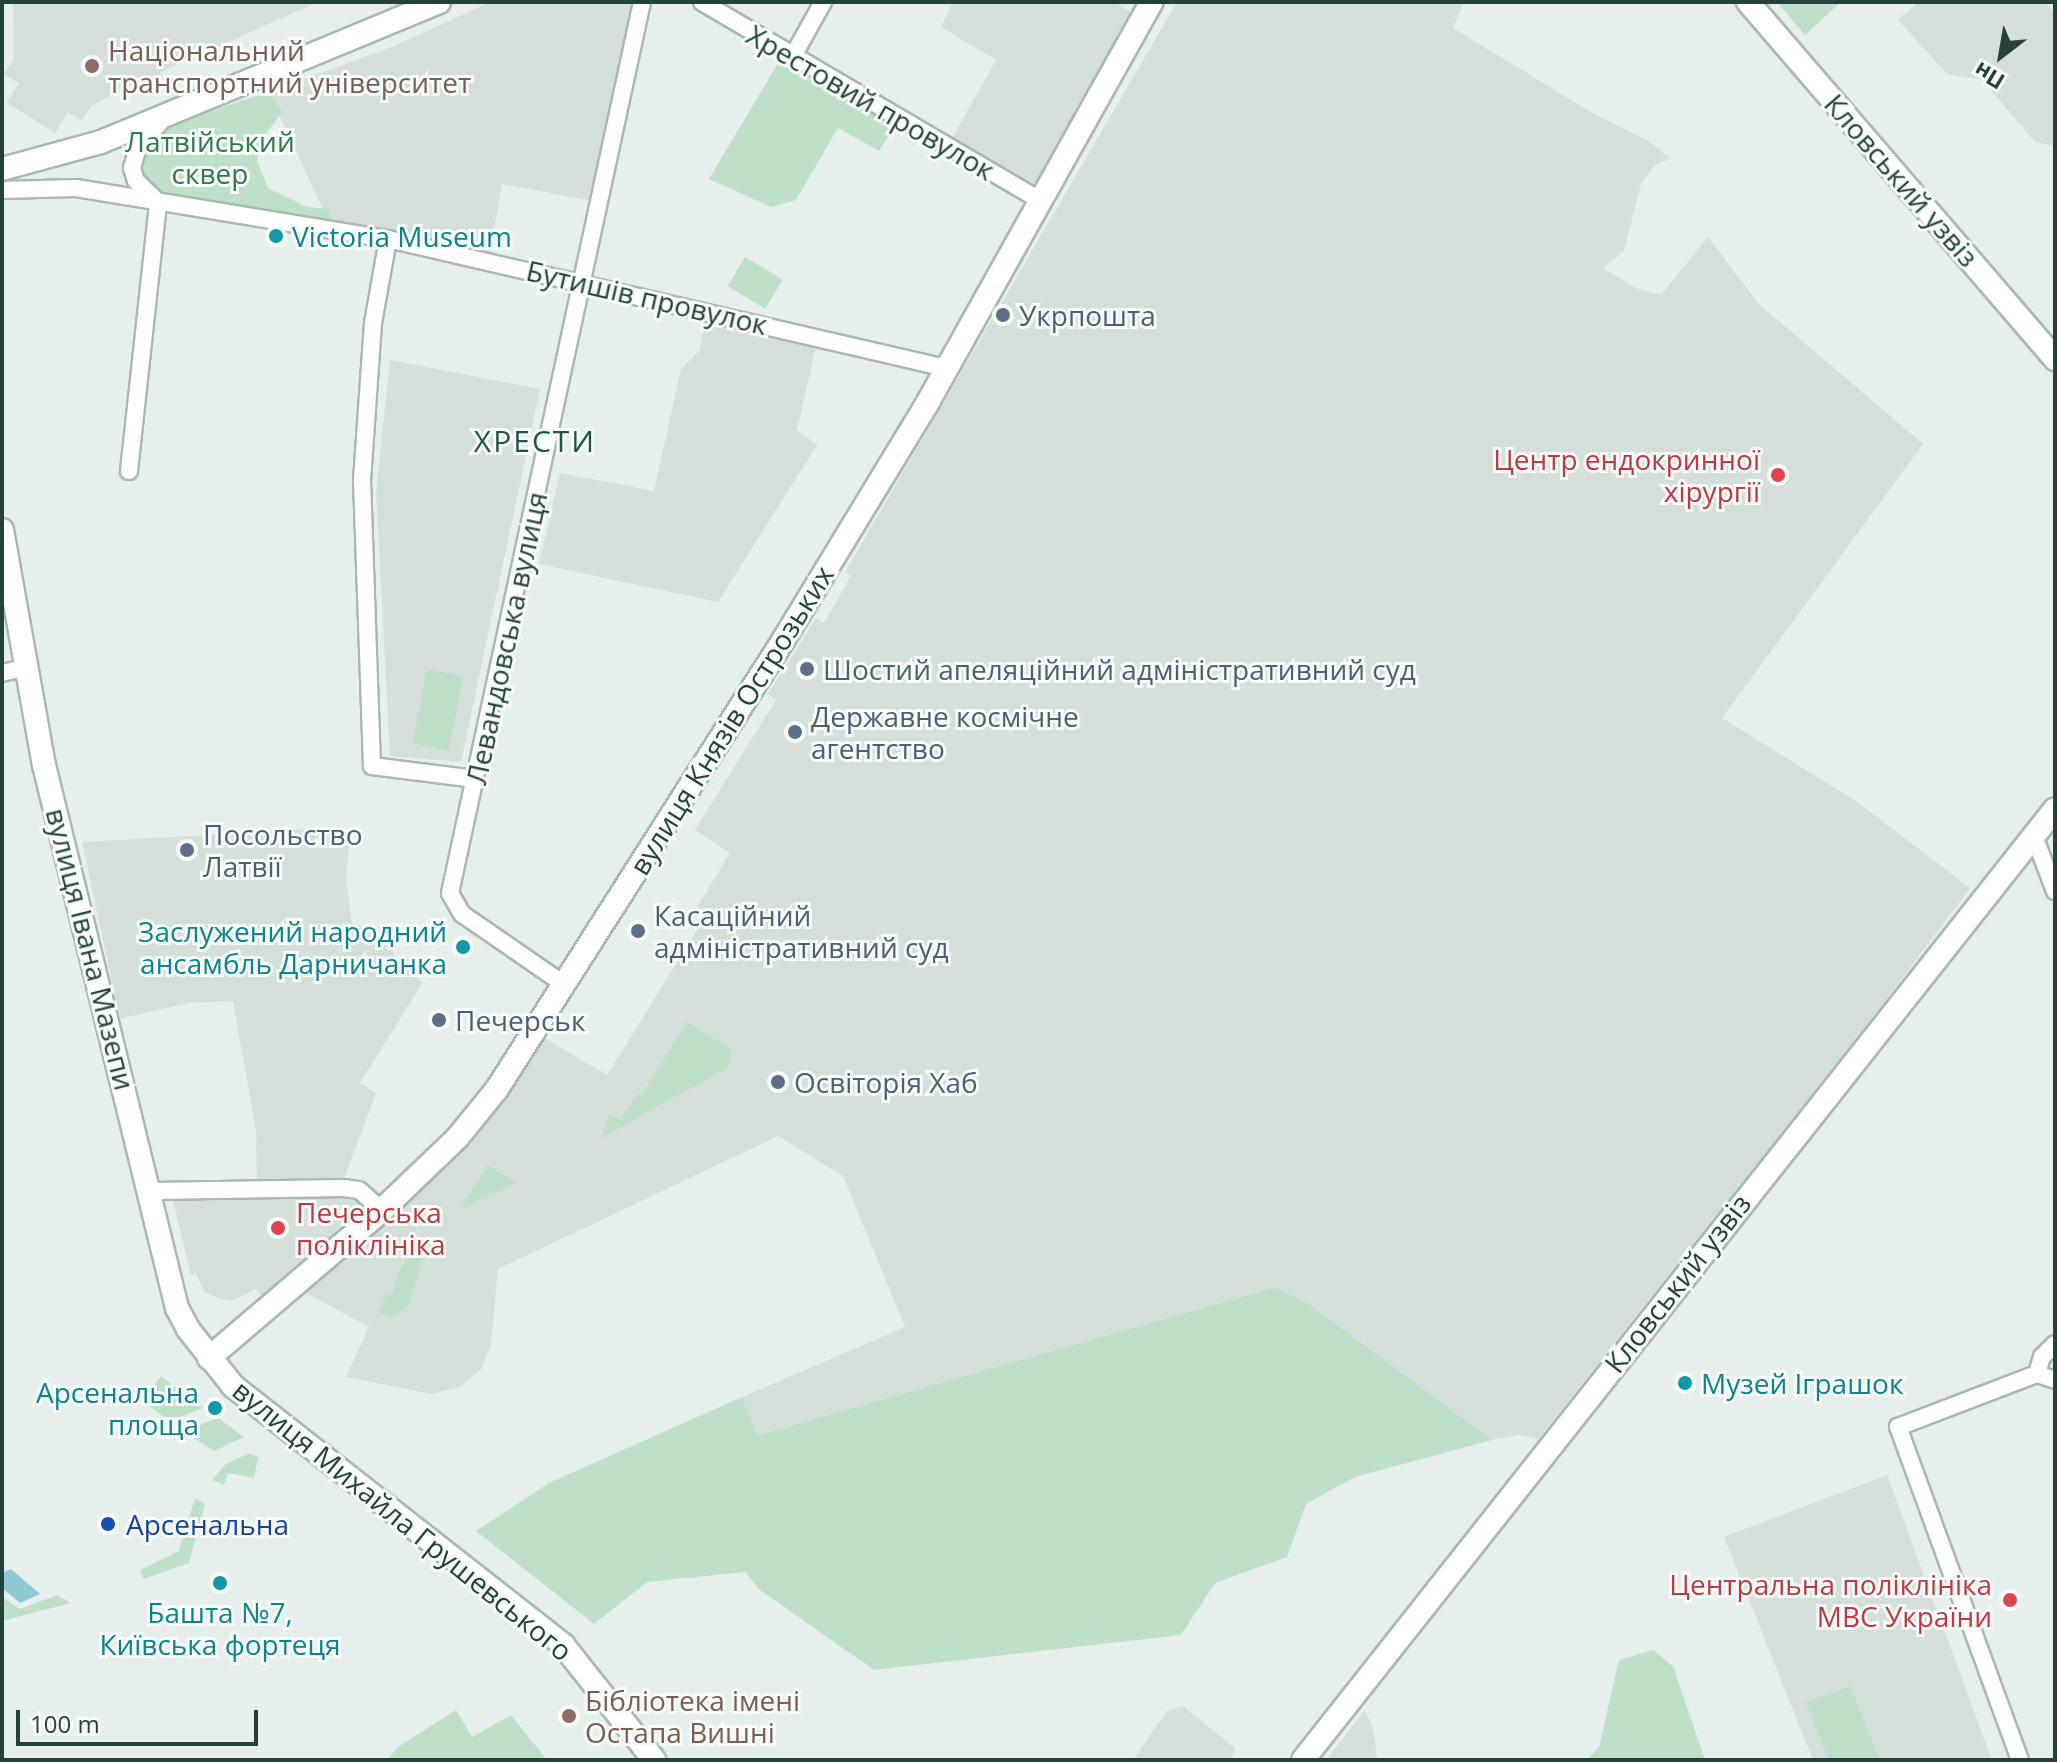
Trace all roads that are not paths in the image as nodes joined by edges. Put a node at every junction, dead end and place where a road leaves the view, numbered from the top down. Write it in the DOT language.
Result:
graph roads {
  1 [pos="439,2"];
  2 [pos="642,2"];
  3 [pos="702,2"];
  4 [pos="823,2"];
  5 [pos="1152,2"];
  6 [pos="1748,2"];
  7 [pos="793,56"];
  8 [pos="165,116"];
  9 [pos="2,154"];
  10 [pos="50,159"];
  11 [pos="2,169"];
  12 [pos="2,190"];
  13 [pos="1041,201"];
  14 [pos="158,202"];
  15 [pos="388,239"];
  16 [pos="584,281"];
  17 [pos="2055,359"];
  18 [pos="946,368"];
  19 [pos="129,471"];
  20 [pos="2,530"];
  21 [pos="13,670"];
  22 [pos="475,779"];
  23 [pos="2055,809"];
  24 [pos="2044,837"];
  25 [pos="2055,891"];
  26 [pos="565,985"];
  27 [pos="152,1191"];
  28 [pos="382,1210"];
  29 [pos="2055,1344"];
  30 [pos="209,1358"];
  31 [pos="2037,1374"];
  32 [pos="2055,1380"];
  33 [pos="654,1760"];
  34 [pos="1303,1760"];
  35 [pos="2020,1760"];
  1 -- 8 [label="main road"];
  2 -- 16 [label="street, Левандовська вулиця"];
  3 -- 7 [label="street, Хрестовий провулок"];
  4 -- 7 [label="street"];
  5 -- 13 [label="main road, вулиця Князів Острозьких"];
  6 -- 17 [label="main road, Кловський узвіз"];
  7 -- 13 [label="street, Хрестовий провулок"];
  8 -- 10 [label="main road"];
  8 -- 14 [label="street"];
  9 -- 10 [label="main road"];
  10 -- 11 [label="main road"];
  12 -- 14 [label="street, Бутишів провулок"];
  13 -- 18 [label="main road, вулиця Князів Острозьких"];
  14 -- 15 [label="street, Бутишів провулок"];
  14 -- 19 [label="street"];
  15 -- 16 [label="street, Бутишів провулок"];
  15 -- 22 [label="street"];
  16 -- 18 [label="street, Бутишів провулок"];
  16 -- 22 [label="street, Левандовська вулиця"];
  18 -- 26 [label="main road, вулиця Князів Острозьких"];
  20 -- 21 [label="main road, вулиця Івана Мазепи"];
  21 -- 27 [label="main road, вулиця Івана Мазепи"];
  22 -- 26 [label="street, Левандовська вулиця"];
  23 -- 24 [label="main road, Кловський узвіз"];
  24 -- 25 [label="street"];
  24 -- 34 [label="main road, Кловський узвіз"];
  26 -- 28 [label="main road, вулиця Князів Острозьких"];
  27 -- 28 [label="street"];
  27 -- 30 [label="main road, вулиця Івана Мазепи"];
  28 -- 30 [label="main road, вулиця Князів Острозьких"];
  29 -- 31 [label="street"];
  30 -- 33 [label="main road, вулиця Михайла Грушевського"];
  31 -- 32 [label="street"];
  31 -- 35 [label="street"];
}
